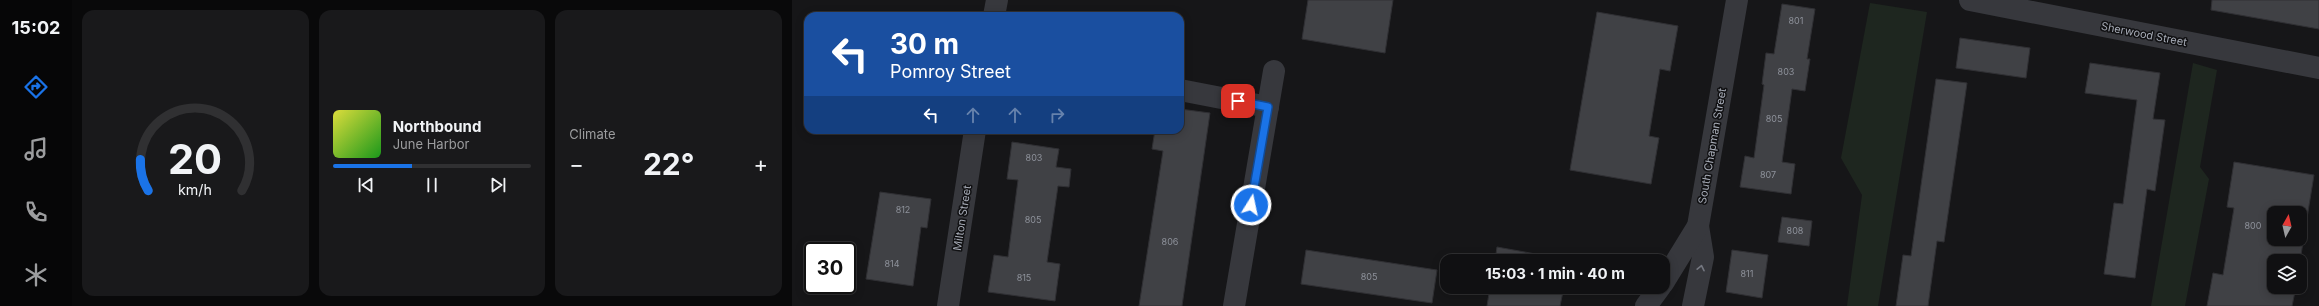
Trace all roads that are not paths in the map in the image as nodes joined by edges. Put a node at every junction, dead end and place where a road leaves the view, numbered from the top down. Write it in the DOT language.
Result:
graph roads {
  1 [pos="997,0"];
  2 [pos="1737,0"];
  3 [pos="1970,0"];
  4 [pos="995,12"];
  5 [pos="2319,68"];
  6 [pos="1274,71"];
  7 [pos="1184,91"];
  8 [pos="1268,107"];
  9 [pos="975,134"];
  10 [pos="1698,226"];
  11 [pos="1670,271"];
  12 [pos="1655,294"];
  13 [pos="948,306"];
  14 [pos="1234,306"];
  15 [pos="1646,306"];
  16 [pos="1693,306"];
  1 -- 4 [label="street"];
  2 -- 10 [label="street, South Chapman Street"];
  3 -- 5 [label="street, Sherwood Street"];
  6 -- 8 [label="street"];
  7 -- 8 [label="street"];
  8 -- 14 [label="street"];
  9 -- 13 [label="street, Milton Street"];
  10 -- 11 [label="street, South Chapman Street"];
  16 -- 10 [label="street, one-way"];
  12 -- 15 [label="street"];
}
